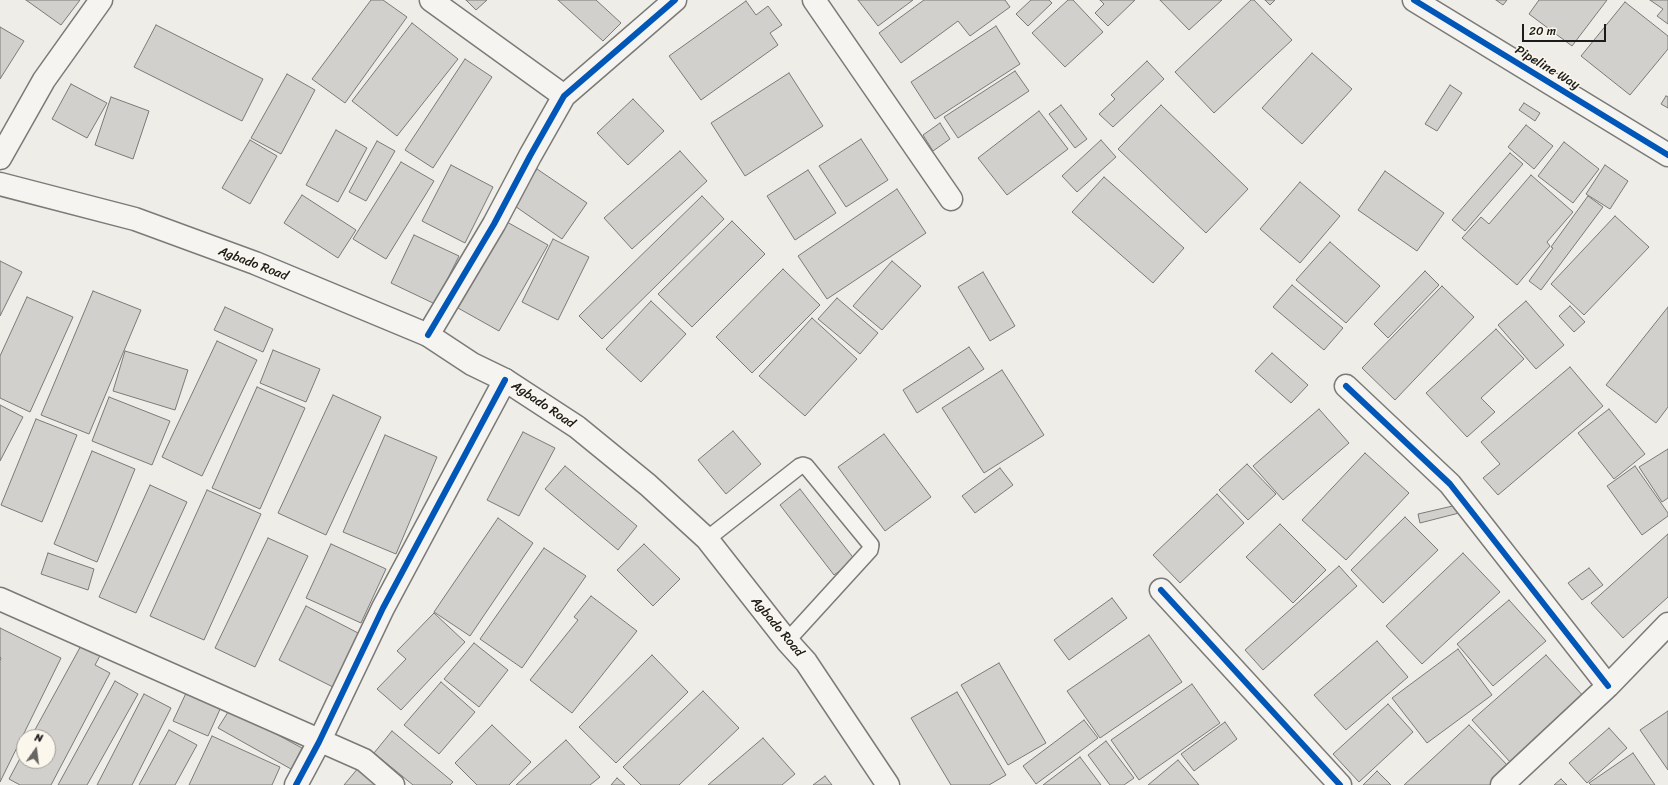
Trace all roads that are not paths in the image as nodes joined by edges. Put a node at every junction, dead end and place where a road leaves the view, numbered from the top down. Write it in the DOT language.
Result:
graph roads {
  1 [pos="101,0"];
  2 [pos="431,0"];
  3 [pos="675,0"];
  4 [pos="814,0"];
  5 [pos="1414,0"];
  6 [pos="564,96"];
  7 [pos="1668,155"];
  8 [pos="0,158"];
  9 [pos="0,184"];
  10 [pos="951,200"];
  11 [pos="428,335"];
  12 [pos="505,380"];
  13 [pos="1346,386"];
  14 [pos="707,539"];
  15 [pos="1160,590"];
  16 [pos="0,599"];
  17 [pos="1668,624"];
  18 [pos="787,641"];
  19 [pos="1608,686"];
  20 [pos="319,742"];
  21 [pos="296,785"];
  22 [pos="393,785"];
  23 [pos="888,785"];
  24 [pos="1340,785"];
  25 [pos="1502,785"];
  1 -- 8 [label="street"];
  2 -- 6 [label="street"];
  3 -- 6 [label="street"];
  4 -- 10 [label="street"];
  5 -- 7 [label="street, Pipeline Way"];
  6 -- 11 [label="street"];
  9 -- 11 [label="street, Agbado Road"];
  11 -- 12 [label="street, Agbado Road"];
  12 -- 14 [label="street, Agbado Road"];
  12 -- 20 [label="street"];
  13 -- 19 [label="street"];
  14 -- 18 [label="street, Agbado Road"];
  14 -- 18 [label="lane"];
  15 -- 24 [label="street"];
  16 -- 20 [label="street"];
  17 -- 19 [label="street"];
  18 -- 23 [label="street, Agbado Road"];
  19 -- 25 [label="street"];
  20 -- 21 [label="street"];
  20 -- 22 [label="street"];
}
